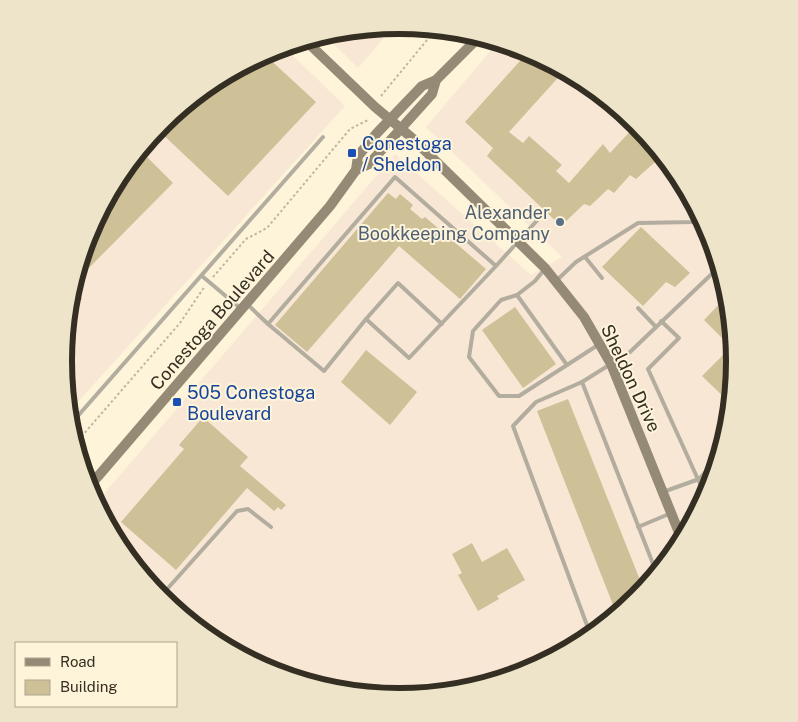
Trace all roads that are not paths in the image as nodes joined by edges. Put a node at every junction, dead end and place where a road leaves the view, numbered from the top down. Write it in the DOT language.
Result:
graph roads {
  1 [pos="474,42"];
  2 [pos="311,46"];
  3 [pos="436,80"];
  4 [pos="389,119"];
  5 [pos="401,128"];
  6 [pos="322,137"];
  7 [pos="356,170"];
  8 [pos="541,216"];
  9 [pos="695,221"];
  10 [pos="517,240"];
  11 [pos="585,257"];
  12 [pos="496,266"];
  13 [pos="545,268"];
  14 [pos="714,272"];
  15 [pos="202,276"];
  16 [pos="602,278"];
  17 [pos="556,281"];
  18 [pos="517,294"];
  19 [pos="245,307"];
  20 [pos="638,308"];
  21 [pos="366,319"];
  22 [pos="661,322"];
  23 [pos="268,324"];
  24 [pos="442,324"];
  25 [pos="656,327"];
  26 [pos="600,344"];
  27 [pos="611,364"];
  28 [pos="568,365"];
  29 [pos="582,382"];
  30 [pos="77,417"];
  31 [pos="708,470"];
  32 [pos="699,479"];
  33 [pos="95,480"];
  34 [pos="701,485"];
  35 [pos="663,492"];
  36 [pos="672,513"];
  37 [pos="271,527"];
  38 [pos="638,527"];
  39 [pos="679,531"];
  40 [pos="653,567"];
  41 [pos="166,590"];
  42 [pos="588,628"];
  1 -- 3 [label="street, Conestoga Boulevard"];
  2 -- 4 [label="street, Sheldon Drive"];
  3 -- 4 [label="street, Conestoga Boulevard"];
  3 -- 5 [label="street, Conestoga Boulevard"];
  4 -- 5 [label="street, Sheldon Drive"];
  4 -- 7 [label="street, Conestoga Boulevard"];
  5 -- 7 [label="street, Conestoga Boulevard"];
  5 -- 10 [label="street, Sheldon Drive"];
  6 -- 15 [label="lane"];
  7 -- 19 [label="street, Conestoga Boulevard"];
  8 -- 10 [label="lane"];
  9 -- 11 [label="lane"];
  10 -- 12 [label="lane"];
  10 -- 13 [label="street, Sheldon Drive"];
  11 -- 16 [label="lane"];
  11 -- 17 [label="lane"];
  12 -- 23 [label="lane"];
  12 -- 24 [label="lane"];
  13 -- 17 [label="street, Sheldon Drive"];
  13 -- 18 [label="lane"];
  14 -- 22 [label="lane"];
  15 -- 19 [label="lane"];
  15 -- 30 [label="lane"];
  17 -- 26 [label="street, Sheldon Drive"];
  18 -- 28 [label="lane"];
  18 -- 28 [label="lane"];
  19 -- 23 [label="lane"];
  19 -- 33 [label="street, Conestoga Boulevard"];
  20 -- 25 [label="lane"];
  21 -- 23 [label="lane"];
  21 -- 24 [label="lane"];
  21 -- 24 [label="lane"];
  22 -- 25 [label="lane"];
  22 -- 32 [label="lane"];
  25 -- 27 [label="lane"];
  26 -- 27 [label="street, Sheldon Drive"];
  26 -- 28 [label="lane"];
  27 -- 29 [label="lane"];
  27 -- 35 [label="street, Sheldon Drive"];
  29 -- 38 [label="lane"];
  29 -- 42 [label="lane"];
  31 -- 32 [label="lane"];
  32 -- 34 [label="lane"];
  32 -- 35 [label="lane"];
  35 -- 36 [label="street, Sheldon Drive"];
  36 -- 38 [label="lane"];
  36 -- 39 [label="street, Sheldon Drive"];
  37 -- 41 [label="lane"];
  38 -- 40 [label="lane"];
}
